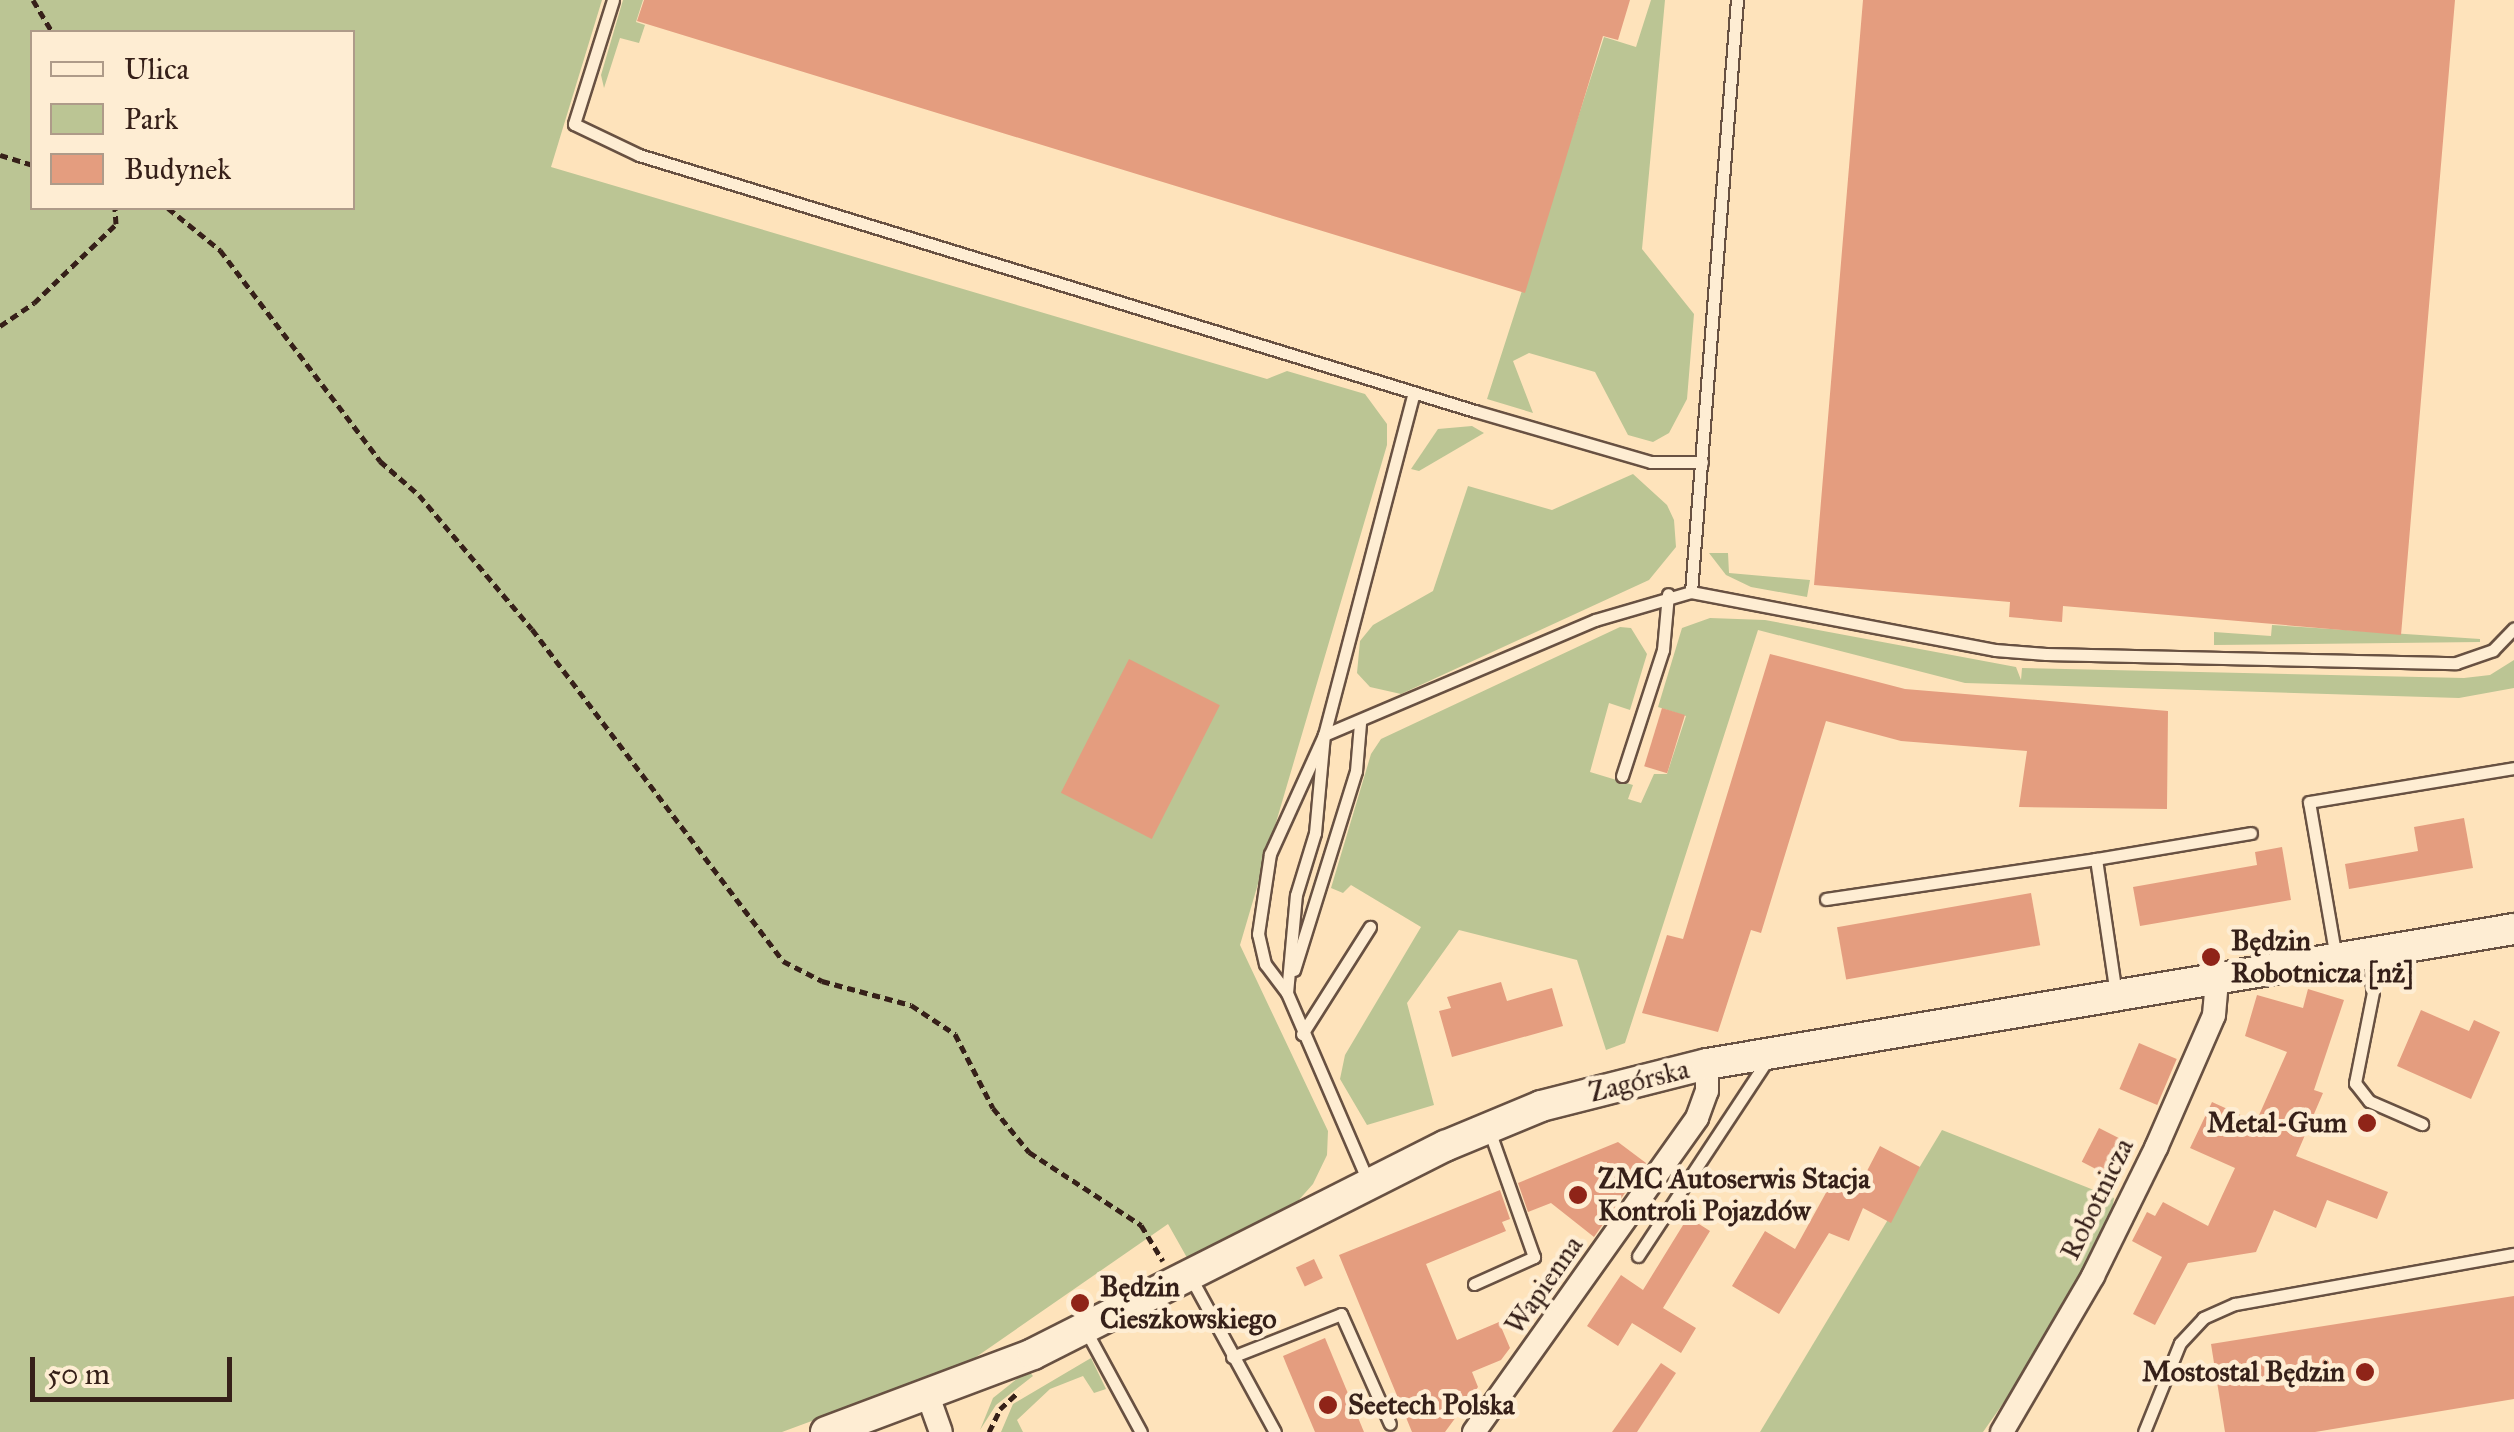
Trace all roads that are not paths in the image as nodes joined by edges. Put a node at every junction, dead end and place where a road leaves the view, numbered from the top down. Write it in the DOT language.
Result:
graph roads {
  1 [pos="613,0"];
  2 [pos="1737,0"];
  3 [pos="1414,393"];
  4 [pos="1702,462"];
  5 [pos="1691,592"];
  6 [pos="1668,594"];
  7 [pos="2514,628"];
  8 [pos="1360,723"];
  9 [pos="1324,735"];
  10 [pos="2514,768"];
  11 [pos="1622,776"];
  12 [pos="2250,833"];
  13 [pos="2096,859"];
  14 [pos="1826,899"];
  15 [pos="1370,926"];
  16 [pos="2514,928"];
  17 [pos="2368,954"];
  18 [pos="2336,960"];
  19 [pos="2217,981"];
  20 [pos="1288,993"];
  21 [pos="2116,997"];
  22 [pos="1302,1034"];
  23 [pos="1771,1054"];
  24 [pos="1707,1064"];
  25 [pos="2422,1124"];
  26 [pos="1487,1126"];
  27 [pos="1369,1183"];
  28 [pos="2514,1254"];
  29 [pos="1638,1256"];
  30 [pos="1182,1277"];
  31 [pos="1474,1284"];
  32 [pos="1086,1329"];
  33 [pos="1232,1357"];
  34 [pos="926,1393"];
  35 [pos="1390,1424"];
  36 [pos="826,1432"];
  37 [pos="941,1432"];
  38 [pos="1141,1432"];
  39 [pos="1276,1432"];
  40 [pos="1474,1432"];
  41 [pos="2002,1432"];
  42 [pos="2144,1432"];
  1 -- 3 [label="lane"];
  2 -- 4 [label="lane"];
  3 -- 4 [label="lane"];
  3 -- 9 [label="lane"];
  4 -- 5 [label="lane"];
  5 -- 6 [label="lane"];
  5 -- 7 [label="lane"];
  6 -- 8 [label="lane"];
  6 -- 11 [label="lane"];
  8 -- 9 [label="lane"];
  8 -- 20 [label="lane"];
  9 -- 20 [label="lane"];
  9 -- 20 [label="lane"];
  10 -- 18 [label="lane"];
  12 -- 13 [label="lane"];
  13 -- 14 [label="lane"];
  13 -- 21 [label="lane"];
  15 -- 22 [label="lane"];
  16 -- 17 [label="street, Zagórska"];
  17 -- 18 [label="street, Zagórska"];
  17 -- 25 [label="lane"];
  18 -- 19 [label="street, Zagórska"];
  19 -- 21 [label="street, Zagórska"];
  19 -- 41 [label="street, Robotnicza"];
  20 -- 22 [label="lane"];
  21 -- 23 [label="street, Zagórska"];
  22 -- 27 [label="lane"];
  23 -- 24 [label="street, Zagórska"];
  23 -- 29 [label="lane"];
  24 -- 26 [label="street, Zagórska"];
  24 -- 40 [label="street, Wapienna"];
  26 -- 27 [label="street, Zagórska"];
  26 -- 31 [label="lane"];
  27 -- 30 [label="street, Zagórska"];
  28 -- 42 [label="lane"];
  30 -- 32 [label="street, Zagórska"];
  30 -- 33 [label="lane"];
  32 -- 34 [label="street, Zagórska"];
  32 -- 38 [label="lane"];
  33 -- 35 [label="lane"];
  33 -- 39 [label="lane"];
  34 -- 36 [label="street, Zagórska"];
  34 -- 37 [label="street"];
}
